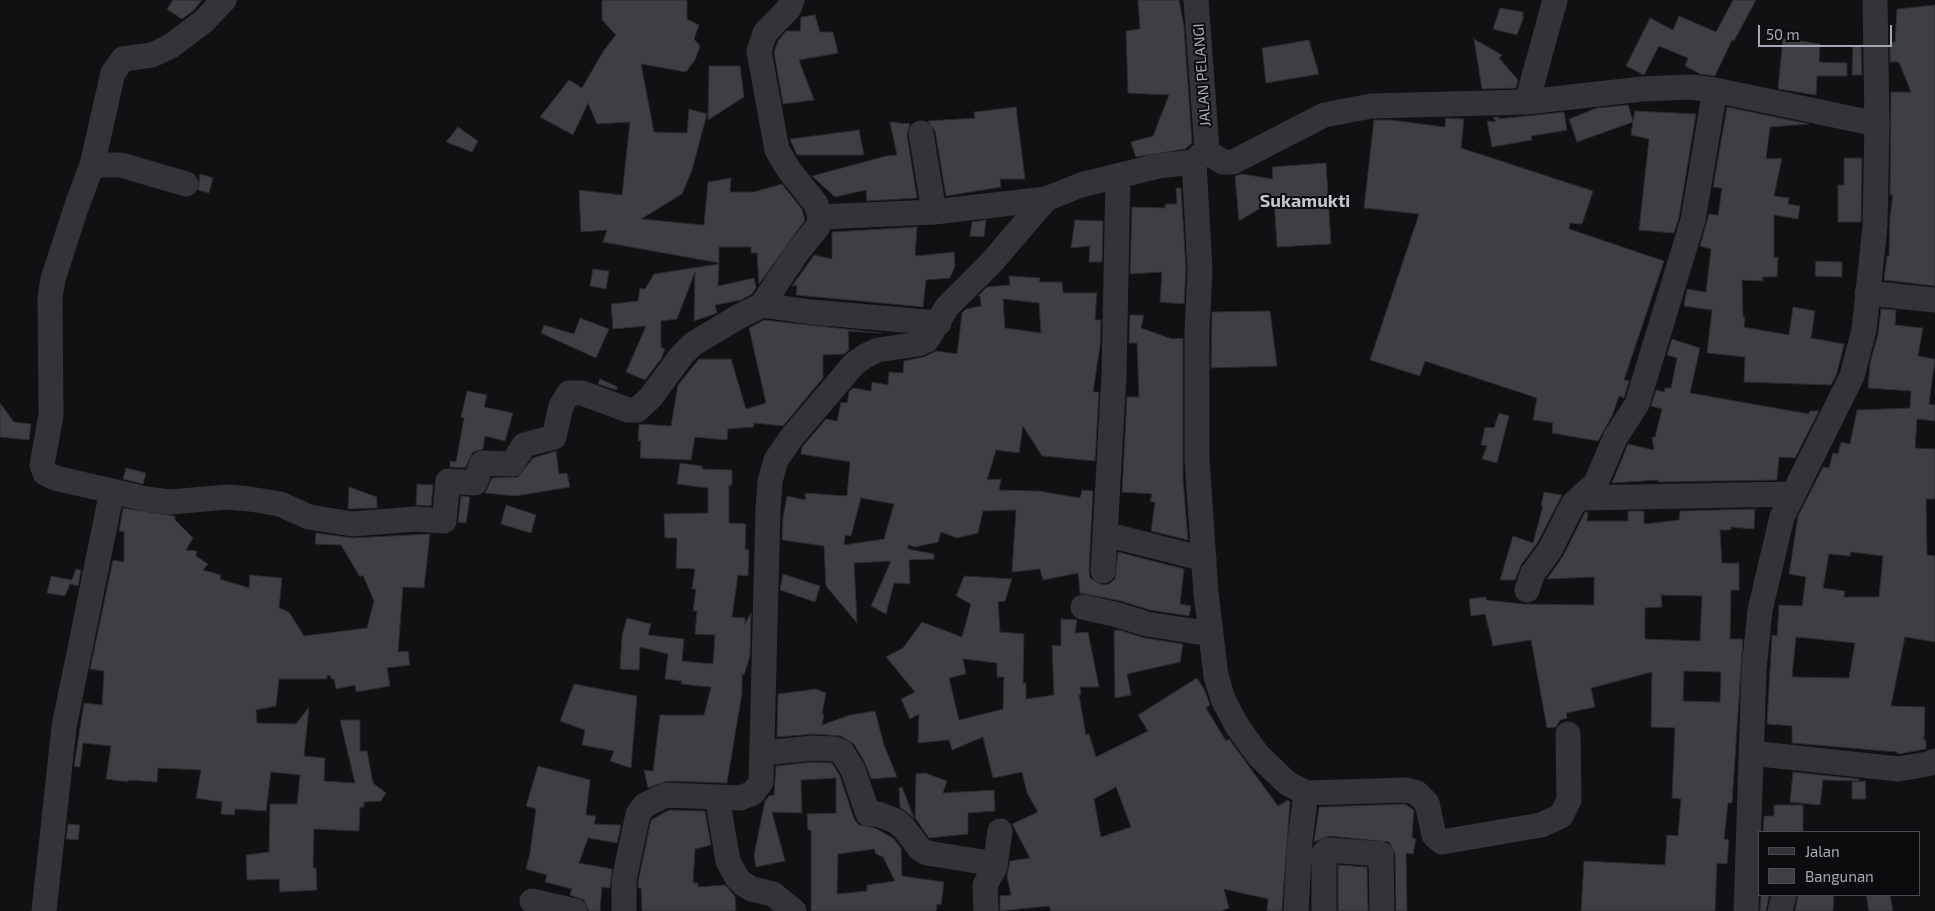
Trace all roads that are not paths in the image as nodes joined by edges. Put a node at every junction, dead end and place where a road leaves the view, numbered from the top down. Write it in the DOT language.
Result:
graph roads {
  1 [pos="224,0"];
  2 [pos="792,0"];
  3 [pos="1196,0"];
  4 [pos="1555,0"];
  5 [pos="1875,0"];
  6 [pos="1715,90"];
  7 [pos="1527,102"];
  8 [pos="1877,124"];
  9 [pos="921,133"];
  10 [pos="1200,156"];
  11 [pos="92,165"];
  12 [pos="1118,176"];
  13 [pos="186,184"];
  14 [pos="1046,199"];
  15 [pos="934,212"];
  16 [pos="820,218"];
  17 [pos="1867,293"];
  18 [pos="1935,300"];
  19 [pos="762,305"];
  20 [pos="939,323"];
  21 [pos="112,491"];
  22 [pos="1793,494"];
  23 [pos="1580,498"];
  24 [pos="1105,534"];
  25 [pos="1204,559"];
  26 [pos="1103,571"];
  27 [pos="1527,590"];
  28 [pos="1083,607"];
  29 [pos="1211,634"];
  30 [pos="1568,734"];
  31 [pos="763,753"];
  32 [pos="1751,753"];
  33 [pos="1935,761"];
  34 [pos="1306,793"];
  35 [pos="717,796"];
  36 [pos="1000,831"];
  37 [pos="1754,838"];
  38 [pos="995,864"];
  39 [pos="1784,896"];
  40 [pos="532,901"];
  41 [pos="44,911"];
  42 [pos="575,911"];
  43 [pos="624,911"];
  44 [pos="794,911"];
  45 [pos="986,911"];
  46 [pos="1296,911"];
  47 [pos="1324,911"];
  48 [pos="1382,911"];
  49 [pos="1746,911"];
  50 [pos="1780,911"];
  1 -- 11 [label="street"];
  2 -- 16 [label="street"];
  3 -- 10 [label="street, JALAN PELANGI"];
  4 -- 7 [label="street"];
  5 -- 8 [label="street"];
  6 -- 7 [label="street"];
  6 -- 8 [label="street"];
  6 -- 23 [label="street"];
  7 -- 10 [label="street"];
  8 -- 17 [label="street"];
  9 -- 15 [label="street"];
  10 -- 12 [label="street"];
  10 -- 25 [label="street, JALAN PELANGI"];
  11 -- 13 [label="street"];
  11 -- 21 [label="street"];
  12 -- 14 [label="street"];
  12 -- 24 [label="street"];
  14 -- 15 [label="street"];
  14 -- 20 [label="street"];
  15 -- 16 [label="street"];
  16 -- 19 [label="street"];
  17 -- 18 [label="street"];
  17 -- 22 [label="street"];
  19 -- 20 [label="street"];
  19 -- 21 [label="street"];
  20 -- 31 [label="street"];
  21 -- 41 [label="street"];
  22 -- 23 [label="street"];
  22 -- 32 [label="street"];
  23 -- 27 [label="street"];
  24 -- 25 [label="street"];
  24 -- 26 [label="street"];
  25 -- 29 [label="street, JALAN PELANGI"];
  28 -- 29 [label="street"];
  29 -- 34 [label="street, JALAN PELANGI"];
  30 -- 34 [label="street"];
  31 -- 35 [label="street"];
  31 -- 38 [label="street"];
  32 -- 33 [label="street"];
  32 -- 37 [label="street"];
  34 -- 46 [label="street"];
  35 -- 43 [label="street"];
  35 -- 44 [label="street"];
  36 -- 38 [label="street"];
  37 -- 49 [label="street"];
  38 -- 45 [label="street"];
  39 -- 50 [label="street"];
  40 -- 42 [label="street"];
  47 -- 48 [label="street"];
}
